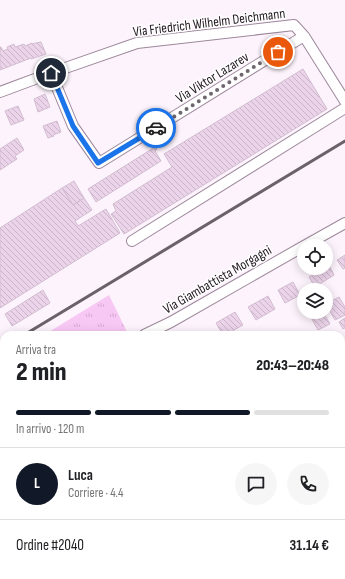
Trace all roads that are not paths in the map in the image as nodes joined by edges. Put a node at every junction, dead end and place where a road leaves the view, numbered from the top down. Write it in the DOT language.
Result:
graph roads {
  1 [pos="304,36"];
  2 [pos="51,73"];
  3 [pos="0,92"];
  4 [pos="345,101"];
  5 [pos="345,108"];
  6 [pos="345,223"];
  7 [pos="316,239"];
  8 [pos="132,240"];
  9 [pos="297,250"];
  10 [pos="152,331"];
  1 -- 2 [label="street, Via Friedrich Wilhelm Deichmann"];
  1 -- 2 [label="street, Via Viktor Lazarev"];
  1 -- 4 [label="street"];
  2 -- 3 [label="street, Via Friedrich Wilhelm Deichmann"];
  5 -- 8 [label="street"];
  6 -- 7 [label="street, Via Giambattista Morgagni"];
  9 -- 10 [label="street, Via Giambattista Morgagni"];
}
